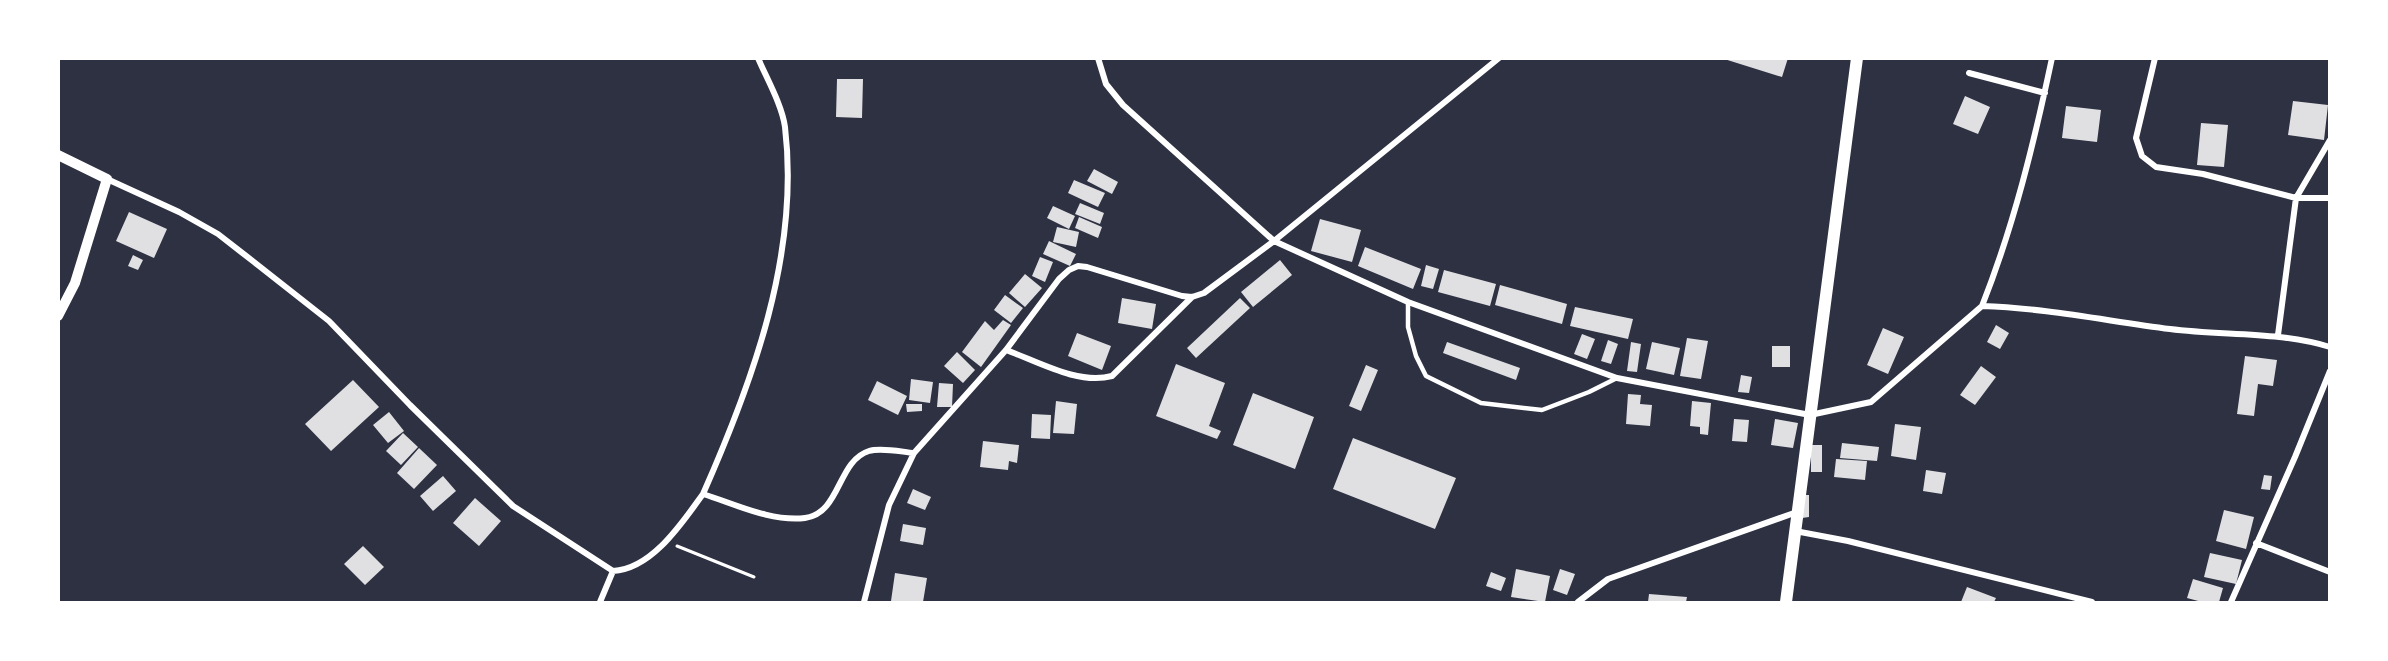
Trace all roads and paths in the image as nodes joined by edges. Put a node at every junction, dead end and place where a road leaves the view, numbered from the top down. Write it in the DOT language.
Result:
graph roads {
  1 [pos="758,58"];
  2 [pos="1098,58"];
  3 [pos="1499,58"];
  4 [pos="1857,58"];
  5 [pos="2052,58"];
  6 [pos="2155,58"];
  7 [pos="1969,74"];
  8 [pos="2045,93"];
  9 [pos="2330,140"];
  10 [pos="58,155"];
  11 [pos="107,179"];
  12 [pos="2296,198"];
  13 [pos="2330,198"];
  14 [pos="1274,241"];
  15 [pos="1192,297"];
  16 [pos="1408,302"];
  17 [pos="1982,306"];
  18 [pos="58,316"];
  19 [pos="2278,335"];
  20 [pos="2330,347"];
  21 [pos="1006,350"];
  22 [pos="2330,371"];
  23 [pos="1617,378"];
  24 [pos="1810,415"];
  25 [pos="914,453"];
  26 [pos="703,494"];
  27 [pos="1798,512"];
  28 [pos="1795,531"];
  29 [pos="665,541"];
  30 [pos="2256,543"];
  31 [pos="613,571"];
  32 [pos="2330,572"];
  33 [pos="754,577"];
  34 [pos="600,603"];
  35 [pos="864,603"];
  36 [pos="1578,603"];
  37 [pos="1786,603"];
  38 [pos="2092,603"];
  39 [pos="2231,603"];
  1 -- 26 [label="street"];
  2 -- 14 [label="street"];
  3 -- 14 [label="street"];
  4 -- 24 [label="main road"];
  5 -- 8 [label="street"];
  6 -- 12 [label="street"];
  7 -- 8 [label="street"];
  8 -- 17 [label="street"];
  9 -- 12 [label="street"];
  10 -- 11 [label="street"];
  11 -- 18 [label="street"];
  11 -- 31 [label="street"];
  12 -- 13 [label="street"];
  12 -- 19 [label="street"];
  14 -- 15 [label="street"];
  14 -- 16 [label="street"];
  15 -- 21 [label="street"];
  15 -- 21 [label="street"];
  16 -- 23 [label="street"];
  16 -- 23 [label="lane"];
  17 -- 19 [label="street"];
  17 -- 24 [label="street"];
  19 -- 20 [label="street"];
  21 -- 25 [label="street"];
  22 -- 30 [label="street"];
  23 -- 24 [label="street"];
  24 -- 27 [label="main road"];
  25 -- 26 [label="street"];
  25 -- 35 [label="street"];
  26 -- 29 [label="street"];
  27 -- 28 [label="main road"];
  27 -- 36 [label="street"];
  28 -- 37 [label="main road"];
  28 -- 38 [label="street"];
  29 -- 31 [label="street"];
  29 -- 33 [label="path"];
  30 -- 32 [label="street"];
  30 -- 39 [label="street"];
  31 -- 34 [label="street"];
}
